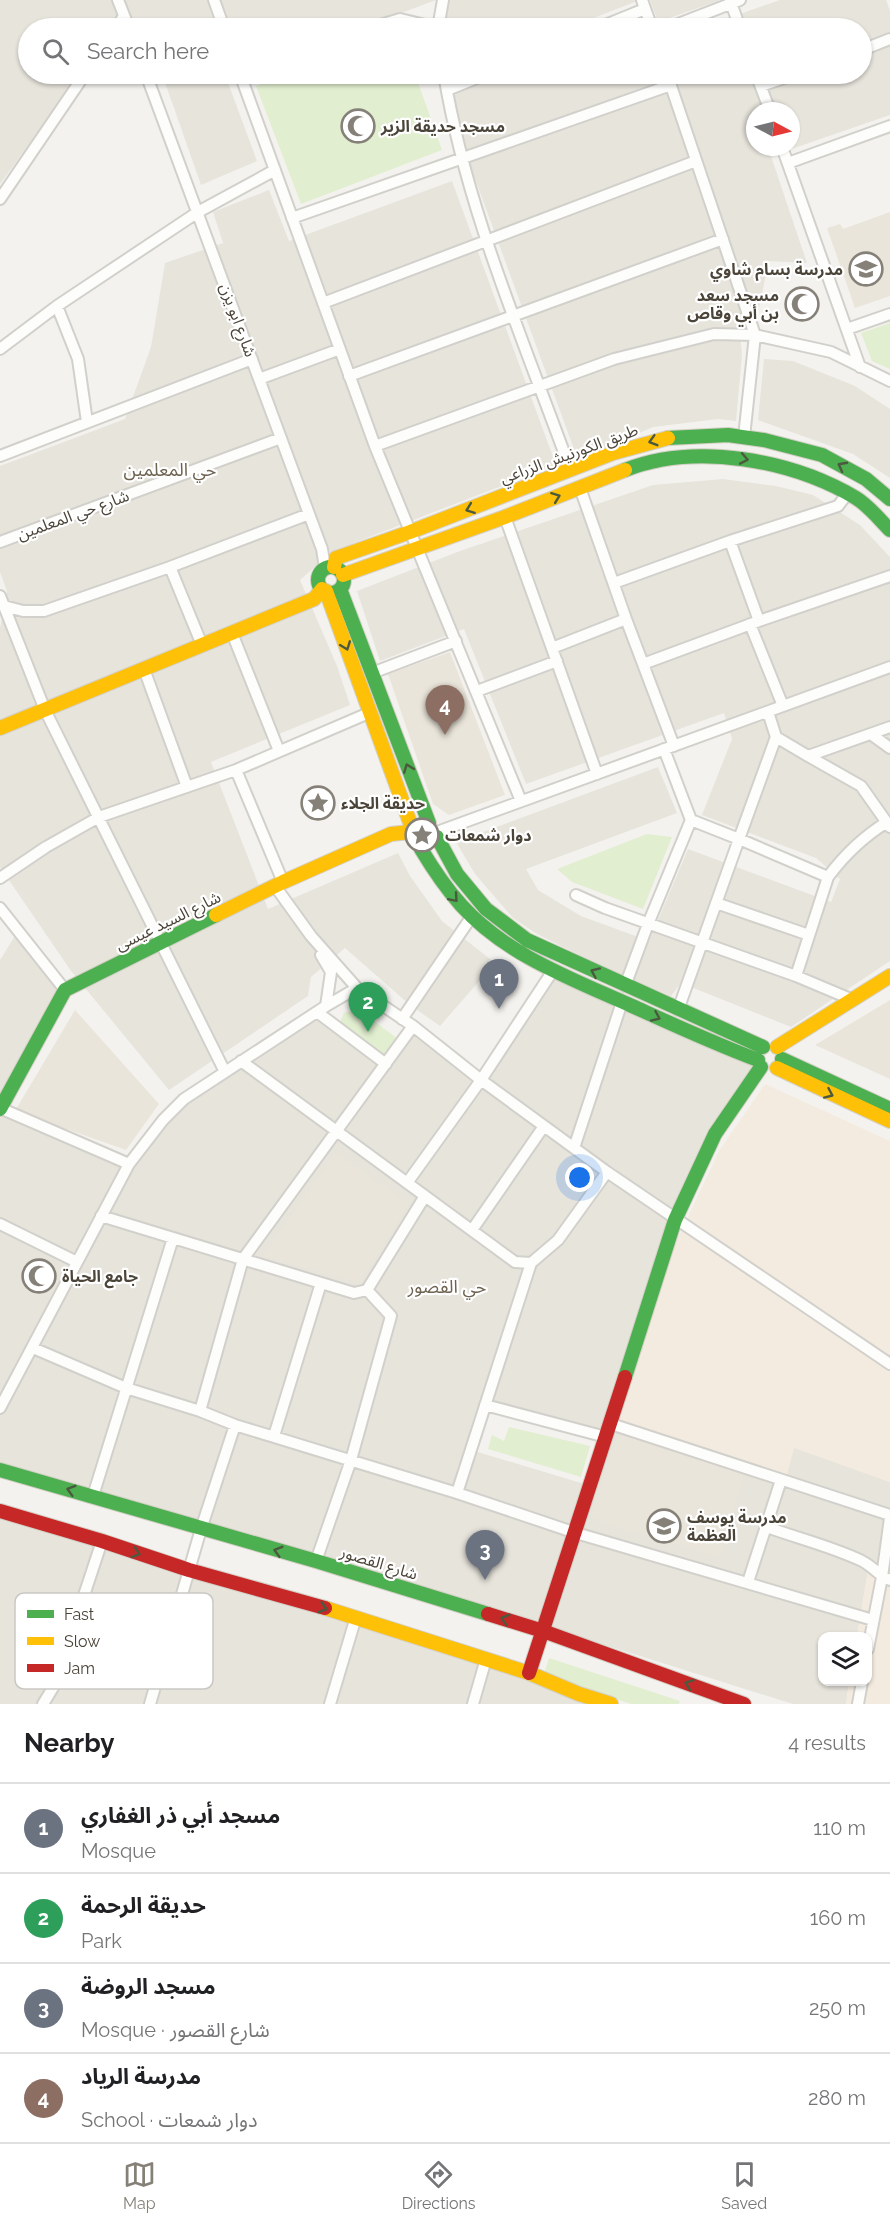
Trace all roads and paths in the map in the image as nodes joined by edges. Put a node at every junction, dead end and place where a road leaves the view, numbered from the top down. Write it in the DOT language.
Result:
graph roads {
  1 [pos="118,0"];
  2 [pos="214,0"];
  3 [pos="443,0"];
  4 [pos="734,1"];
  5 [pos="644,5"];
  6 [pos="124,16"];
  7 [pos="220,18"];
  8 [pos="440,18"];
  9 [pos="618,18"];
  10 [pos="692,18"];
  11 [pos="738,18"];
  12 [pos="890,39"];
  13 [pos="872,46"];
  14 [pos="78,84"];
  15 [pos="150,84"];
  16 [pos="247,84"];
  17 [pos="446,84"];
  18 [pos="462,84"];
  19 [pos="767,84"];
  20 [pos="671,85"];
  21 [pos="761,86"];
  22 [pos="447,90"];
  23 [pos="767,102"];
  24 [pos="890,126"];
  25 [pos="785,156"];
  26 [pos="462,157"];
  27 [pos="696,161"];
  28 [pos="788,163"];
  29 [pos="275,170"];
  30 [pos="0,199"];
  31 [pos="198,212"];
  32 [pos="292,218"];
  33 [pos="723,239"];
  34 [pos="488,241"];
  35 [pos="323,303"];
  36 [pos="57,306"];
  37 [pos="890,314"];
  38 [pos="514,315"];
  39 [pos="847,329"];
  40 [pos="755,335"];
  41 [pos="0,349"];
  42 [pos="340,350"];
  43 [pos="252,359"];
  44 [pos="860,367"];
  45 [pos="349,376"];
  46 [pos="260,378"];
  47 [pos="890,381"];
  48 [pos="540,385"];
  49 [pos="87,422"];
  50 [pos="744,437"];
  51 [pos="281,438"];
  52 [pos="375,446"];
  53 [pos="0,456"];
  54 [pos="570,469"];
  55 [pos="580,488"];
  56 [pos="847,494"];
  57 [pos="890,499"];
  58 [pos="309,513"];
  59 [pos="505,517"];
  60 [pos="890,530"];
  61 [pos="410,532"];
  62 [pos="730,541"];
  63 [pos="0,542"];
  64 [pos="418,549"];
  65 [pos="170,567"];
  66 [pos="335,575"];
  67 [pos="890,576"];
  68 [pos="615,583"];
  69 [pos="324,590"];
  70 [pos="1,602"];
  71 [pos="626,619"];
  72 [pos="755,622"];
  73 [pos="232,633"];
  74 [pos="456,641"];
  75 [pos="202,645"];
  76 [pos="552,648"];
  77 [pos="558,661"];
  78 [pos="643,664"];
  79 [pos="890,667"];
  80 [pos="144,669"];
  81 [pos="372,673"];
  82 [pos="477,691"];
  83 [pos="783,706"];
  84 [pos="45,710"];
  85 [pos="371,712"];
  86 [pos="768,712"];
  87 [pos="890,727"];
  88 [pos="0,728"];
  89 [pos="872,735"];
  90 [pos="776,737"];
  91 [pos="669,748"];
  92 [pos="890,748"];
  93 [pos="279,752"];
  94 [pos="808,756"];
  95 [pos="236,770"];
  96 [pos="597,774"];
  97 [pos="187,787"];
  98 [pos="521,801"];
  99 [pos="99,817"];
  100 [pos="691,820"];
  101 [pos="888,824"];
  102 [pos="411,830"];
  103 [pos="434,831"];
  104 [pos="739,839"];
  105 [pos="421,849"];
  106 [pos="828,877"];
  107 [pos="0,878"];
  108 [pos="279,884"];
  109 [pos="576,895"];
  110 [pos="716,903"];
  111 [pos="0,908"];
  112 [pos="472,916"];
  113 [pos="648,924"];
  114 [pos="809,935"];
  115 [pos="311,936"];
  116 [pos="702,943"];
  117 [pos="160,944"];
  118 [pos="552,972"];
  119 [pos="796,976"];
  120 [pos="890,976"];
  121 [pos="624,986"];
  122 [pos="357,988"];
  123 [pos="65,990"];
  124 [pos="853,1000"];
  125 [pos="622,1002"];
  126 [pos="322,1009"];
  127 [pos="678,1010"];
  128 [pos="402,1019"];
  129 [pos="413,1026"];
  130 [pos="770,1058"];
  131 [pos="241,1062"];
  132 [pos="386,1064"];
  133 [pos="225,1072"];
  134 [pos="481,1080"];
  135 [pos="0,1108"];
  136 [pos="890,1109"];
  137 [pos="890,1121"];
  138 [pos="544,1126"];
  139 [pos="337,1132"];
  140 [pos="574,1149"];
  141 [pos="129,1164"];
  142 [pos="607,1172"];
  143 [pos="407,1183"];
  144 [pos="425,1196"];
  145 [pos="101,1216"];
  146 [pos="675,1220"];
  147 [pos="0,1224"];
  148 [pos="472,1230"];
  149 [pos="172,1238"];
  150 [pos="243,1259"];
  151 [pos="77,1262"];
  152 [pos="531,1263"];
  153 [pos="321,1283"];
  154 [pos="367,1290"];
  155 [pos="33,1348"];
  156 [pos="890,1365"];
  157 [pos="126,1388"];
  158 [pos="485,1405"];
  159 [pos="0,1408"];
  160 [pos="200,1411"];
  161 [pos="235,1425"];
  162 [pos="609,1431"];
  163 [pos="274,1436"];
  164 [pos="351,1460"];
  165 [pos="0,1470"];
  166 [pos="781,1480"];
  167 [pos="457,1493"];
  168 [pos="93,1496"];
  169 [pos="0,1511"];
  170 [pos="890,1517"];
  171 [pos="767,1527"];
  172 [pos="201,1529"];
  173 [pos="576,1533"];
  174 [pos="102,1541"];
  175 [pos="316,1561"];
  176 [pos="189,1570"];
  177 [pos="886,1579"];
  178 [pos="748,1582"];
  179 [pos="85,1593"];
  180 [pos="182,1593"];
  181 [pos="356,1617"];
  182 [pos="873,1620"];
  183 [pos="543,1631"];
  184 [pos="871,1632"];
  185 [pos="486,1659"];
  186 [pos="530,1673"];
  187 [pos="861,1686"];
  188 [pos="52,1689"];
  189 [pos="154,1689"];
  190 [pos="577,1699"];
  191 [pos="43,1704"];
  192 [pos="150,1704"];
  193 [pos="330,1704"];
  194 [pos="473,1704"];
  195 [pos="611,1704"];
  196 [pos="744,1704"];
  197 [pos="858,1704"];
  1 -- 6 [label="street"];
  2 -- 7 [label="street"];
  3 -- 8 [label="street"];
  4 -- 10 [label="street"];
  4 -- 11 [label="street"];
  5 -- 9 [label="street"];
  12 -- 13 [label="street"];
  14 -- 30 [label="street"];
  15 -- 31 [label="street, شارع ابو يزن"];
  16 -- 29 [label="street"];
  17 -- 22 [label="street"];
  18 -- 22 [label="street"];
  19 -- 21 [label="street"];
  20 -- 26 [label="street"];
  20 -- 27 [label="street"];
  21 -- 23 [label="street"];
  22 -- 26 [label="street"];
  24 -- 28 [label="street"];
  25 -- 28 [label="street"];
  26 -- 32 [label="street"];
  26 -- 34 [label="street"];
  27 -- 33 [label="street"];
  27 -- 34 [label="street"];
  28 -- 39 [label="street"];
  29 -- 31 [label="street"];
  29 -- 32 [label="street"];
  31 -- 36 [label="street"];
  31 -- 43 [label="street, شارع ابو يزن"];
  32 -- 35 [label="street"];
  33 -- 38 [label="street"];
  33 -- 40 [label="street"];
  34 -- 35 [label="street"];
  34 -- 38 [label="street"];
  35 -- 42 [label="street"];
  36 -- 41 [label="street"];
  36 -- 49 [label="street"];
  37 -- 39 [label="street"];
  38 -- 45 [label="street"];
  38 -- 48 [label="street"];
  39 -- 44 [label="street"];
  40 -- 44 [label="street"];
  40 -- 48 [label="street"];
  40 -- 50 [label="street"];
  42 -- 45 [label="street"];
  42 -- 46 [label="street"];
  43 -- 46 [label="street, شارع ابو يزن"];
  43 -- 49 [label="street"];
  44 -- 47 [label="street"];
  45 -- 52 [label="street"];
  46 -- 51 [label="street, شارع ابو يزن"];
  48 -- 52 [label="street"];
  48 -- 54 [label="street"];
  49 -- 53 [label="street"];
  50 -- 54 [label="street, طريق الكورنيش الزراعي, one-way"];
  57 -- 50 [label="street, طريق الكورنيش الزراعي, one-way"];
  51 -- 58 [label="street, شارع ابو يزن"];
  51 -- 63 [label="street, شارع حي المعلمين"];
  52 -- 61 [label="street"];
  54 -- 61 [label="street, طريق الكورنيش الزراعي, one-way"];
  55 -- 56 [label="street, one-way"];
  59 -- 55 [label="street, one-way"];
  55 -- 68 [label="street"];
  56 -- 60 [label="street"];
  56 -- 62 [label="street"];
  58 -- 65 [label="street"];
  58 -- 66 [label="street, شارع ابو يزن"];
  59 -- 64 [label="street"];
  59 -- 76 [label="street"];
  61 -- 64 [label="street"];
  61 -- 66 [label="street, طريق الكورنيش الزراعي"];
  62 -- 68 [label="street"];
  62 -- 72 [label="street"];
  64 -- 66 [label="street"];
  64 -- 74 [label="street"];
  65 -- 70 [label="street"];
  65 -- 75 [label="street"];
  66 -- 69 [label="street"];
  66 -- 69 [label="street"];
  66 -- 81 [label="street"];
  67 -- 72 [label="street"];
  68 -- 71 [label="street"];
  69 -- 73 [label="street"];
  69 -- 85 [label="street, one-way"];
  70 -- 84 [label="street"];
  71 -- 76 [label="street"];
  71 -- 78 [label="street"];
  72 -- 78 [label="street"];
  72 -- 83 [label="street"];
  73 -- 75 [label="street"];
  73 -- 93 [label="street"];
  74 -- 81 [label="street"];
  74 -- 82 [label="street"];
  75 -- 80 [label="street"];
  76 -- 77 [label="street"];
  77 -- 82 [label="street"];
  77 -- 96 [label="street"];
  78 -- 91 [label="street"];
  79 -- 83 [label="street"];
  80 -- 84 [label="street"];
  80 -- 97 [label="street"];
  103 -- 81 [label="street, one-way"];
  82 -- 98 [label="street"];
  83 -- 86 [label="street"];
  84 -- 88 [label="street"];
  84 -- 99 [label="street"];
  85 -- 93 [label="street"];
  85 -- 102 [label="street"];
  86 -- 90 [label="street"];
  86 -- 91 [label="street"];
  87 -- 89 [label="street"];
  89 -- 92 [label="street"];
  89 -- 94 [label="street"];
  90 -- 94 [label="street"];
  90 -- 104 [label="street"];
  91 -- 96 [label="street"];
  91 -- 100 [label="street"];
  93 -- 95 [label="street"];
  94 -- 101 [label="street"];
  95 -- 97 [label="street"];
  95 -- 108 [label="street"];
  96 -- 98 [label="street"];
  97 -- 99 [label="street"];
  98 -- 103 [label="street"];
  99 -- 107 [label="street"];
  99 -- 117 [label="street"];
  100 -- 104 [label="street"];
  100 -- 113 [label="street"];
  101 -- 106 [label="street"];
  102 -- 103 [label="street"];
  102 -- 105 [label="street"];
  102 -- 108 [label="street, شارع السيد عيسى"];
  103 -- 105 [label="street"];
  121 -- 103 [label="street, one-way"];
  104 -- 106 [label="street"];
  104 -- 110 [label="street"];
  105 -- 112 [label="street, one-way"];
  106 -- 114 [label="street"];
  108 -- 115 [label="street"];
  108 -- 117 [label="street, شارع السيد عيسى"];
  109 -- 113 [label="street"];
  110 -- 114 [label="street"];
  110 -- 116 [label="street"];
  111 -- 123 [label="street"];
  112 -- 118 [label="street"];
  112 -- 128 [label="street"];
  113 -- 116 [label="street"];
  113 -- 121 [label="street"];
  114 -- 119 [label="street"];
  115 -- 122 [label="street"];
  115 -- 126 [label="street"];
  116 -- 119 [label="street"];
  116 -- 127 [label="street"];
  117 -- 123 [label="street, شارع السيد عيسى"];
  117 -- 133 [label="street"];
  118 -- 125 [label="street"];
  118 -- 134 [label="street"];
  119 -- 124 [label="street"];
  120 -- 124 [label="street"];
  121 -- 127 [label="street"];
  122 -- 126 [label="street"];
  122 -- 128 [label="street"];
  123 -- 135 [label="street"];
  124 -- 130 [label="street"];
  125 -- 130 [label="street, one-way"];
  125 -- 140 [label="street"];
  126 -- 131 [label="street"];
  126 -- 132 [label="street"];
  127 -- 130 [label="street"];
  128 -- 129 [label="street"];
  129 -- 132 [label="street"];
  129 -- 134 [label="street"];
  130 -- 136 [label="street"];
  130 -- 137 [label="street, one-way"];
  130 -- 146 [label="street"];
  131 -- 133 [label="street"];
  131 -- 139 [label="street"];
  132 -- 139 [label="street"];
  133 -- 141 [label="street"];
  134 -- 138 [label="street"];
  134 -- 143 [label="street"];
  135 -- 141 [label="street"];
  138 -- 140 [label="street"];
  138 -- 148 [label="street"];
  139 -- 143 [label="street"];
  139 -- 150 [label="street"];
  140 -- 142 [label="street"];
  141 -- 145 [label="street"];
  142 -- 146 [label="street"];
  142 -- 152 [label="street"];
  143 -- 144 [label="street"];
  144 -- 148 [label="street"];
  144 -- 154 [label="street"];
  145 -- 149 [label="street"];
  145 -- 151 [label="street"];
  146 -- 156 [label="street"];
  146 -- 162 [label="street"];
  147 -- 151 [label="street"];
  148 -- 152 [label="street"];
  149 -- 150 [label="street"];
  149 -- 157 [label="street"];
  150 -- 153 [label="street"];
  150 -- 160 [label="street"];
  151 -- 155 [label="street"];
  152 -- 158 [label="street"];
  153 -- 154 [label="street"];
  153 -- 163 [label="street"];
  154 -- 164 [label="street"];
  155 -- 157 [label="street"];
  155 -- 159 [label="street"];
  157 -- 160 [label="street"];
  157 -- 168 [label="street"];
  158 -- 162 [label="street"];
  158 -- 167 [label="street"];
  160 -- 161 [label="street"];
  161 -- 163 [label="street"];
  161 -- 172 [label="street"];
  162 -- 166 [label="street"];
  162 -- 173 [label="street"];
  163 -- 164 [label="street"];
  164 -- 167 [label="street"];
  164 -- 175 [label="street"];
  168 -- 165 [label="street, شارع القصور, one-way"];
  166 -- 170 [label="street"];
  166 -- 171 [label="street"];
  167 -- 173 [label="street"];
  168 -- 172 [label="street, شارع القصور"];
  169 -- 174 [label="street"];
  170 -- 177 [label="street"];
  171 -- 177 [label="street"];
  171 -- 178 [label="street"];
  175 -- 172 [label="street, شارع القصور, one-way"];
  172 -- 176 [label="street"];
  173 -- 178 [label="street"];
  173 -- 183 [label="street"];
  174 -- 176 [label="street, one-way"];
  174 -- 179 [label="street"];
  183 -- 175 [label="street, شارع القصور, one-way"];
  176 -- 180 [label="street"];
  176 -- 181 [label="street, one-way"];
  177 -- 182 [label="street"];
  178 -- 182 [label="street"];
  181 -- 185 [label="street"];
  181 -- 193 [label="street"];
  182 -- 184 [label="street"];
  183 -- 186 [label="street"];
  196 -- 183 [label="street, شارع القصور, one-way"];
  185 -- 186 [label="street"];
  185 -- 194 [label="street"];
  186 -- 190 [label="street"];
  187 -- 197 [label="street"];
  188 -- 191 [label="street"];
  189 -- 192 [label="street"];
  190 -- 195 [label="street"];
}
